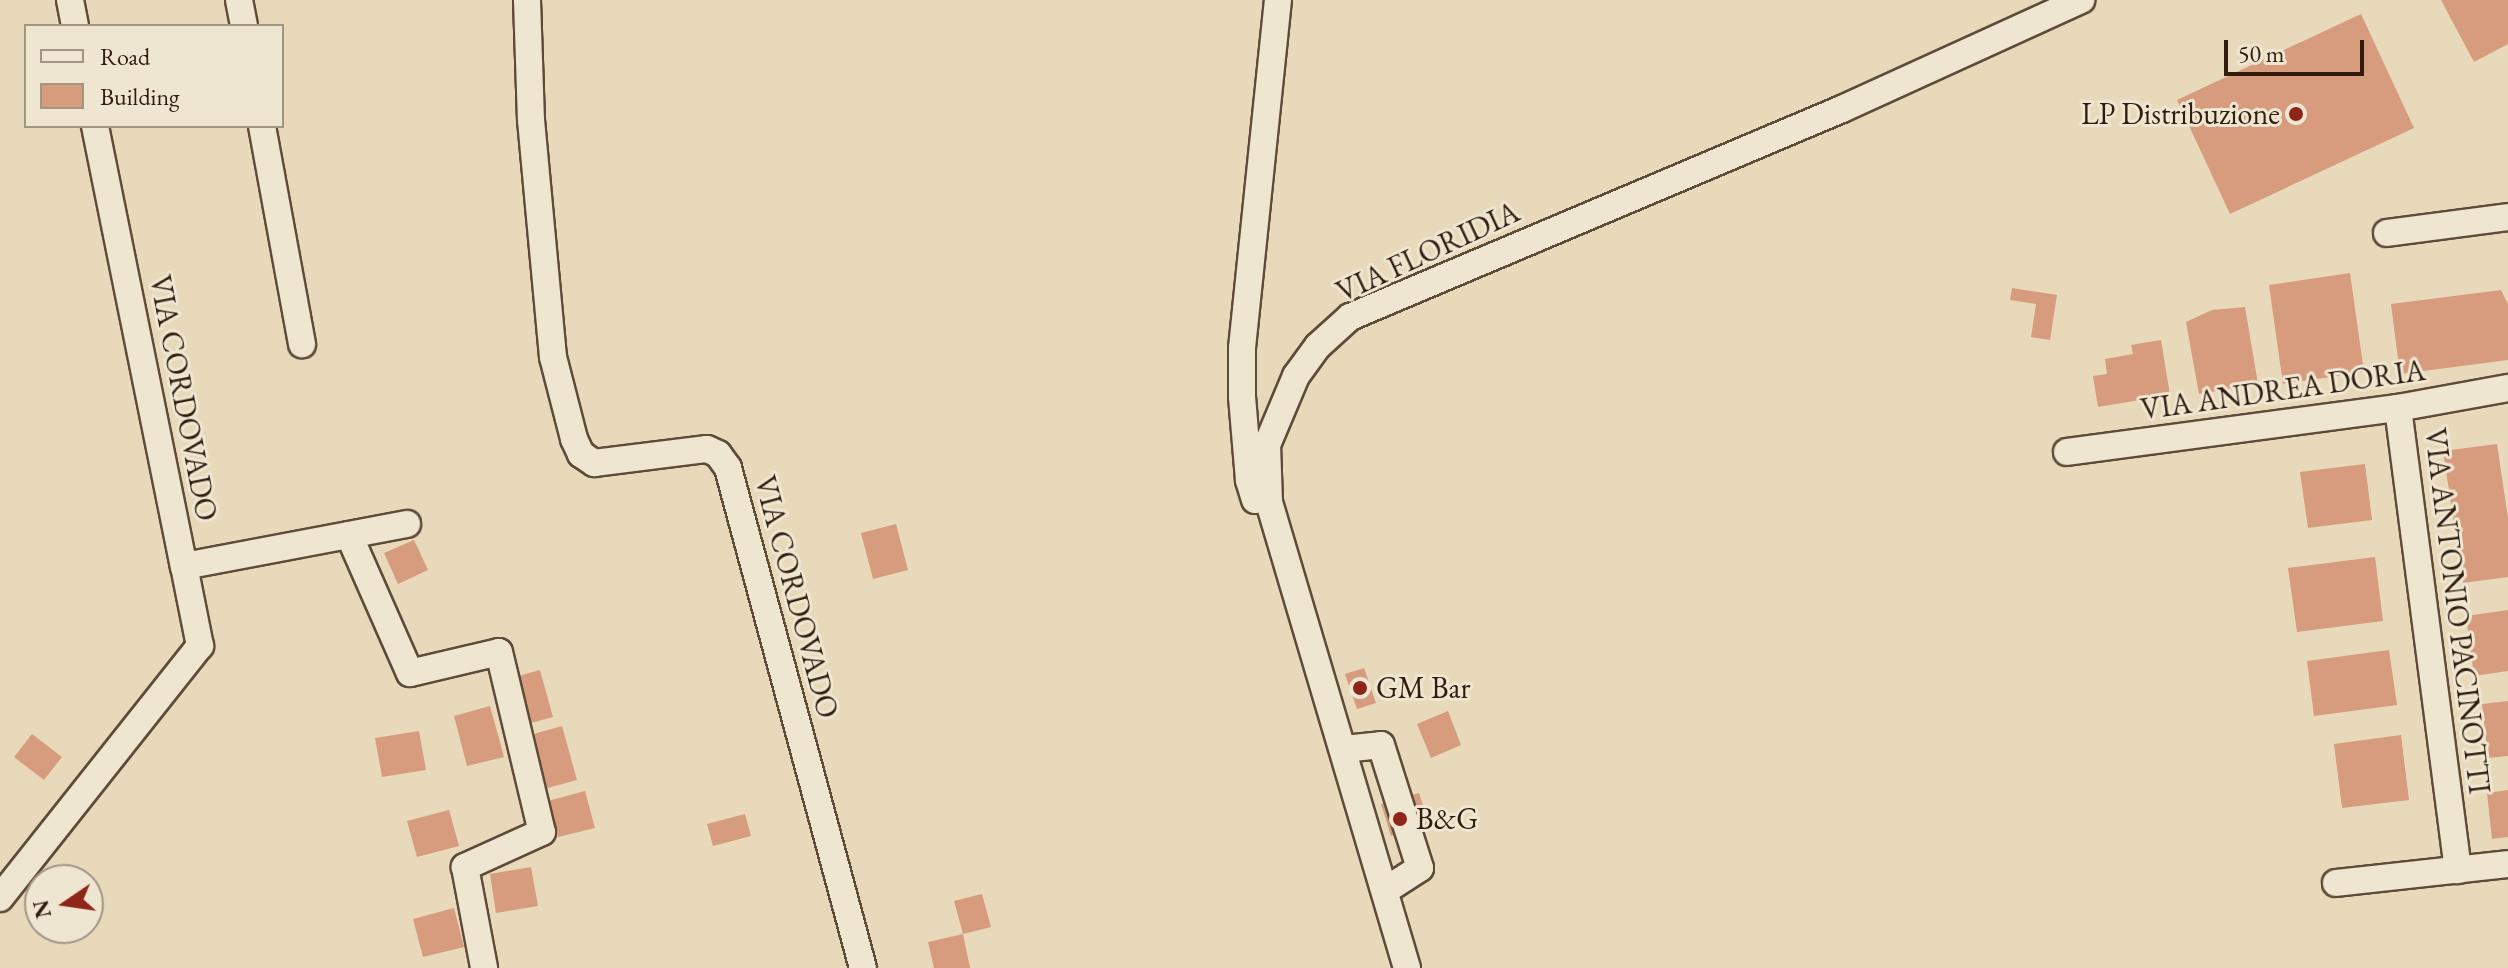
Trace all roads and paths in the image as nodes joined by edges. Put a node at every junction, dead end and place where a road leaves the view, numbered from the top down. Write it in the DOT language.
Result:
graph roads {
  1 [pos="70,0"];
  2 [pos="239,0"];
  3 [pos="527,0"];
  4 [pos="1278,0"];
  5 [pos="2081,0"];
  6 [pos="75,24"];
  7 [pos="244,24"];
  8 [pos="95,128"];
  9 [pos="262,128"];
  10 [pos="2508,217"];
  11 [pos="2387,233"];
  12 [pos="302,344"];
  13 [pos="2508,388"];
  14 [pos="2398,408"];
  15 [pos="2067,452"];
  16 [pos="407,524"];
  17 [pos="349,535"];
  18 [pos="1279,540"];
  19 [pos="184,566"];
  20 [pos="1344,749"];
  21 [pos="2508,864"];
  22 [pos="2458,870"];
  23 [pos="2336,883"];
  24 [pos="1386,890"];
  25 [pos="0,898"];
  26 [pos="484,968"];
  27 [pos="863,968"];
  28 [pos="1407,968"];
  1 -- 6 [label="street"];
  2 -- 7 [label="street"];
  3 -- 27 [label="street, VIA CORDOVADO"];
  4 -- 18 [label="street"];
  5 -- 18 [label="street, VIA FLORIDIA"];
  8 -- 19 [label="street, VIA CORDOVADO"];
  9 -- 12 [label="street"];
  10 -- 11 [label="street"];
  13 -- 14 [label="street, VIA ANDREA DORIA"];
  14 -- 15 [label="street, VIA ANDREA DORIA"];
  14 -- 22 [label="street, VIA ANTONIO PACINOTTI"];
  16 -- 17 [label="street, VIA CORDOVADO"];
  17 -- 19 [label="street, VIA CORDOVADO"];
  17 -- 26 [label="street"];
  18 -- 20 [label="street, VIA FLORIDIA"];
  19 -- 25 [label="street"];
  20 -- 24 [label="street, VIA FLORIDIA"];
  20 -- 24 [label="street"];
  21 -- 22 [label="street"];
  22 -- 23 [label="street"];
  24 -- 28 [label="street, VIA FLORIDIA"];
}
